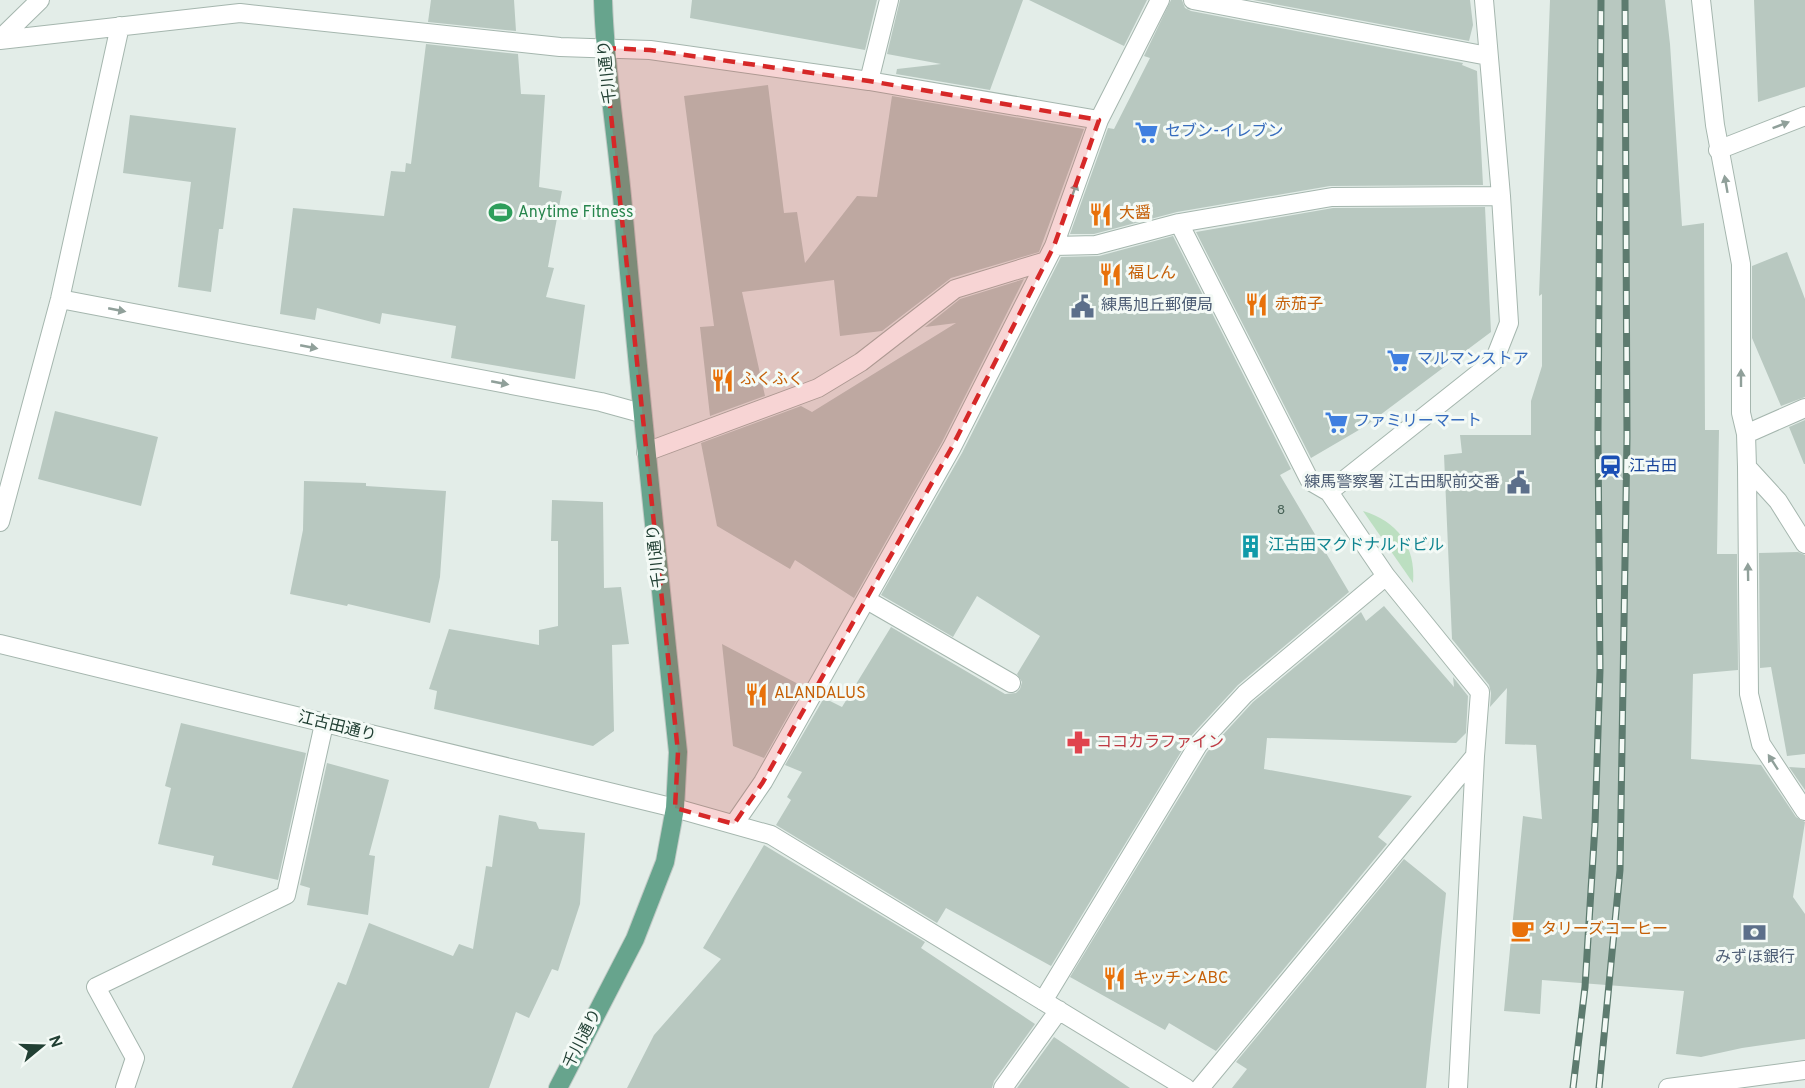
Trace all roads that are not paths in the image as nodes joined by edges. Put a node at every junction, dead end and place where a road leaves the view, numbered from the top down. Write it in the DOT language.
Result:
graph roads {
  1 [pos="40,0"];
  2 [pos="603,0"];
  3 [pos="889,0"];
  4 [pos="1160,0"];
  5 [pos="1193,0"];
  6 [pos="1484,0"];
  7 [pos="1701,0"];
  8 [pos="120,26"];
  9 [pos="0,40"];
  10 [pos="604,48"];
  11 [pos="1488,56"];
  12 [pos="869,81"];
  13 [pos="1805,116"];
  14 [pos="1099,120"];
  15 [pos="1718,150"];
  16 [pos="1501,196"];
  17 [pos="1179,223"];
  18 [pos="1050,254"];
  19 [pos="60,299"];
  20 [pos="1805,408"];
  21 [pos="641,413"];
  22 [pos="1746,434"];
  23 [pos="646,452"];
  24 [pos="1747,467"];
  25 [pos="1329,492"];
  26 [pos="0,522"];
  27 [pos="1805,544"];
  28 [pos="1386,576"];
  29 [pos="867,600"];
  30 [pos="0,644"];
  31 [pos="1011,683"];
  32 [pos="324,724"];
  33 [pos="1475,756"];
  34 [pos="675,808"];
  35 [pos="1805,811"];
  36 [pos="734,824"];
  37 [pos="1051,1005"];
  38 [pos="1805,1070"];
  39 [pos="125,1088"];
  40 [pos="558,1088"];
  41 [pos="1003,1088"];
  42 [pos="1186,1088"];
  43 [pos="1200,1088"];
  44 [pos="1458,1088"];
  45 [pos="1668,1088"];
  1 -- 9 [label="street"];
  2 -- 10 [label="main road, 千川通り"];
  3 -- 12 [label="street"];
  4 -- 14 [label="street"];
  5 -- 11 [label="street"];
  6 -- 11 [label="street"];
  7 -- 15 [label="street"];
  8 -- 9 [label="street"];
  8 -- 10 [label="street"];
  8 -- 19 [label="street"];
  10 -- 12 [label="street"];
  10 -- 21 [label="main road, 千川通り"];
  11 -- 16 [label="street"];
  12 -- 14 [label="street"];
  15 -- 13 [label="street, one-way"];
  18 -- 14 [label="street, one-way"];
  22 -- 15 [label="street, one-way"];
  16 -- 17 [label="street"];
  16 -- 25 [label="street"];
  17 -- 18 [label="street"];
  17 -- 25 [label="street"];
  18 -- 23 [label="street"];
  18 -- 29 [label="street"];
  19 -- 21 [label="street, one-way"];
  19 -- 26 [label="street"];
  20 -- 22 [label="street"];
  21 -- 23 [label="main road, 千川通り"];
  22 -- 24 [label="street"];
  23 -- 34 [label="main road, 千川通り"];
  24 -- 27 [label="street"];
  35 -- 24 [label="street, one-way"];
  25 -- 28 [label="street"];
  28 -- 33 [label="street"];
  28 -- 37 [label="street"];
  29 -- 31 [label="street"];
  29 -- 36 [label="street"];
  30 -- 32 [label="street, 江古田通り"];
  32 -- 34 [label="street, 江古田通り"];
  32 -- 39 [label="street"];
  33 -- 43 [label="street"];
  33 -- 44 [label="street"];
  34 -- 36 [label="street, 江古田通り"];
  34 -- 40 [label="main road, 千川通り"];
  36 -- 37 [label="street, 江古田通り"];
  37 -- 41 [label="street"];
  37 -- 42 [label="street, 江古田通り"];
  38 -- 45 [label="street"];
}
